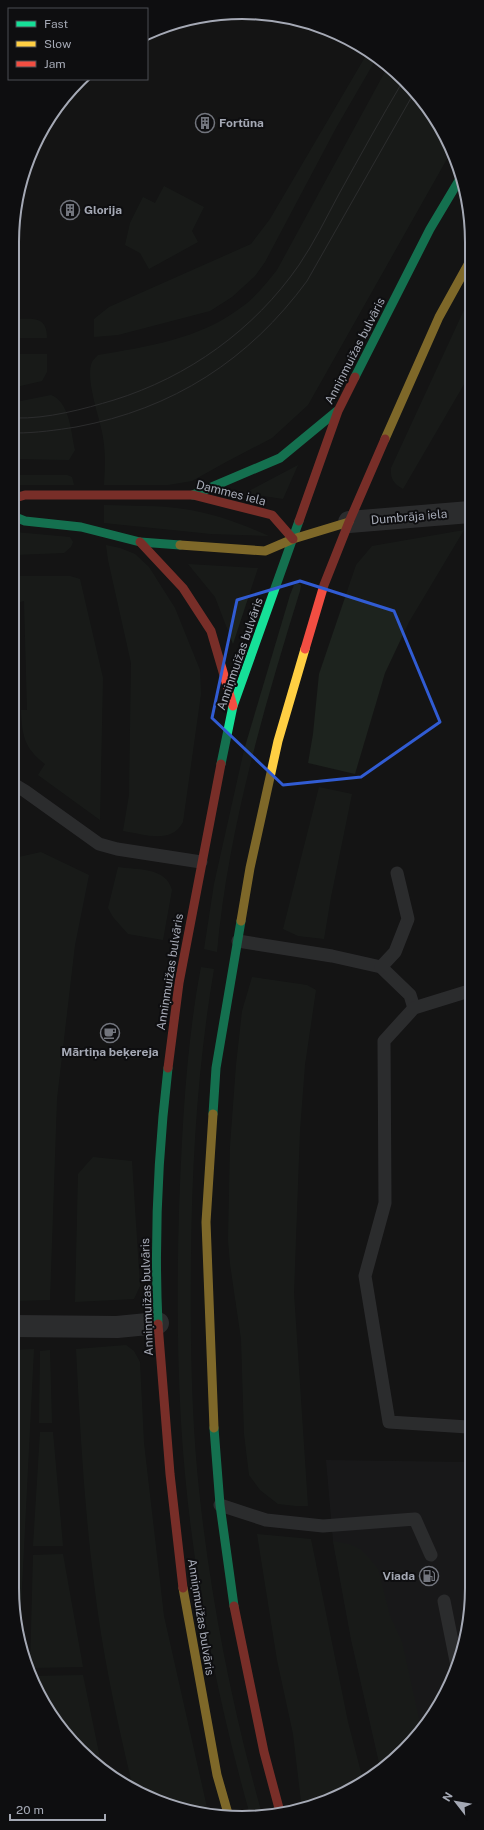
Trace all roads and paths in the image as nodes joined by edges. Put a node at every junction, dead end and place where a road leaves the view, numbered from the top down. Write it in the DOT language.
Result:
graph roads {
  1 [pos="457,184"];
  2 [pos="465,270"];
  3 [pos="338,411"];
  4 [pos="193,495"];
  5 [pos="19,497"];
  6 [pos="465,512"];
  7 [pos="19,518"];
  8 [pos="349,522"];
  9 [pos="292,539"];
  10 [pos="140,542"];
  11 [pos="233,706"];
  12 [pos="19,788"];
  13 [pos="201,862"];
  14 [pos="397,873"];
  15 [pos="238,941"];
  16 [pos="381,967"];
  17 [pos="465,992"];
  18 [pos="414,1008"];
  19 [pos="158,1323"];
  20 [pos="19,1326"];
  21 [pos="465,1427"];
  22 [pos="220,1505"];
  23 [pos="431,1555"];
  24 [pos="444,1601"];
  25 [pos="455,1654"];
  26 [pos="279,1808"];
  27 [pos="227,1811"];
  1 -- 3 [label="street, Anniņmuižas bulvāris"];
  2 -- 8 [label="street"];
  3 -- 4 [label="street"];
  3 -- 9 [label="street, Anniņmuižas bulvāris"];
  4 -- 5 [label="street, Dammes iela"];
  4 -- 9 [label="street, Dammes iela"];
  6 -- 8 [label="street, Dumbrāja iela"];
  7 -- 10 [label="street"];
  8 -- 9 [label="street"];
  8 -- 15 [label="street"];
  9 -- 10 [label="street"];
  9 -- 11 [label="street, Anniņmuižas bulvāris"];
  10 -- 11 [label="street"];
  11 -- 13 [label="street, Anniņmuižas bulvāris"];
  12 -- 13 [label="lane"];
  13 -- 19 [label="street, Anniņmuižas bulvāris"];
  14 -- 16 [label="lane"];
  15 -- 16 [label="lane"];
  15 -- 22 [label="street"];
  16 -- 18 [label="lane"];
  17 -- 18 [label="lane"];
  18 -- 21 [label="lane"];
  19 -- 20 [label="street"];
  19 -- 27 [label="street, Anniņmuižas bulvāris"];
  22 -- 23 [label="lane"];
  22 -- 26 [label="street"];
  24 -- 25 [label="lane"];
}
